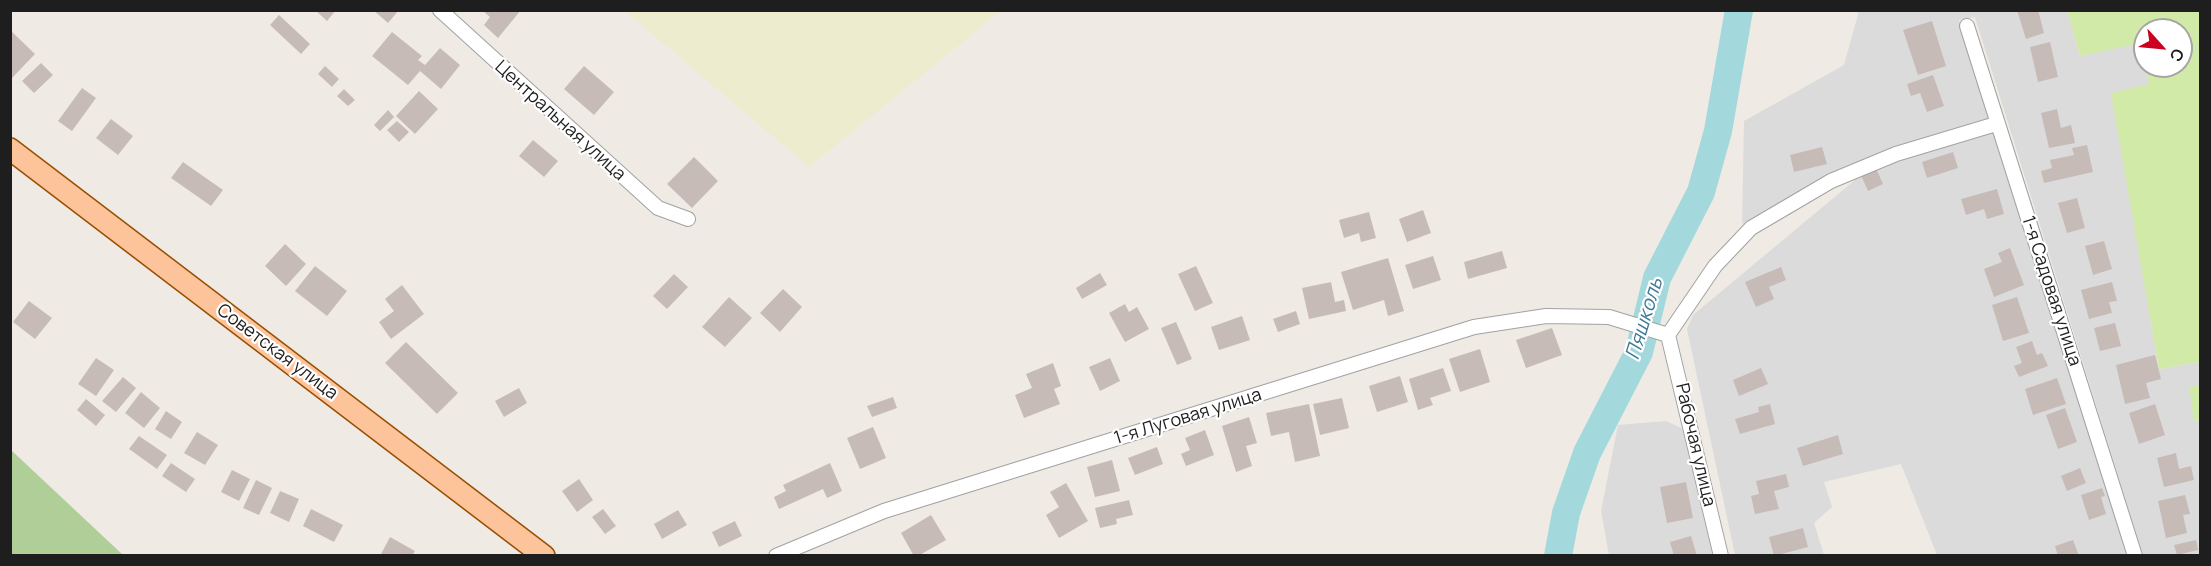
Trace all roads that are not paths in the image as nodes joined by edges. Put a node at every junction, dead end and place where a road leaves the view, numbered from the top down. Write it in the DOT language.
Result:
graph roads {
  1 [pos="440,10"];
  2 [pos="1967,26"];
  3 [pos="1996,124"];
  4 [pos="10,149"];
  5 [pos="688,219"];
  6 [pos="1668,335"];
  7 [pos="544,555"];
  8 [pos="776,555"];
  9 [pos="1721,555"];
  10 [pos="2134,555"];
  1 -- 5 [label="street, Центральная улица"];
  2 -- 3 [label="street, 1-я Садовая улица"];
  3 -- 6 [label="street"];
  3 -- 10 [label="street, 1-я Садовая улица"];
  4 -- 7 [label="main road, Советская улица"];
  6 -- 8 [label="street, 1-я Луговая улица"];
  6 -- 9 [label="street, Рабочая улица"];
}
